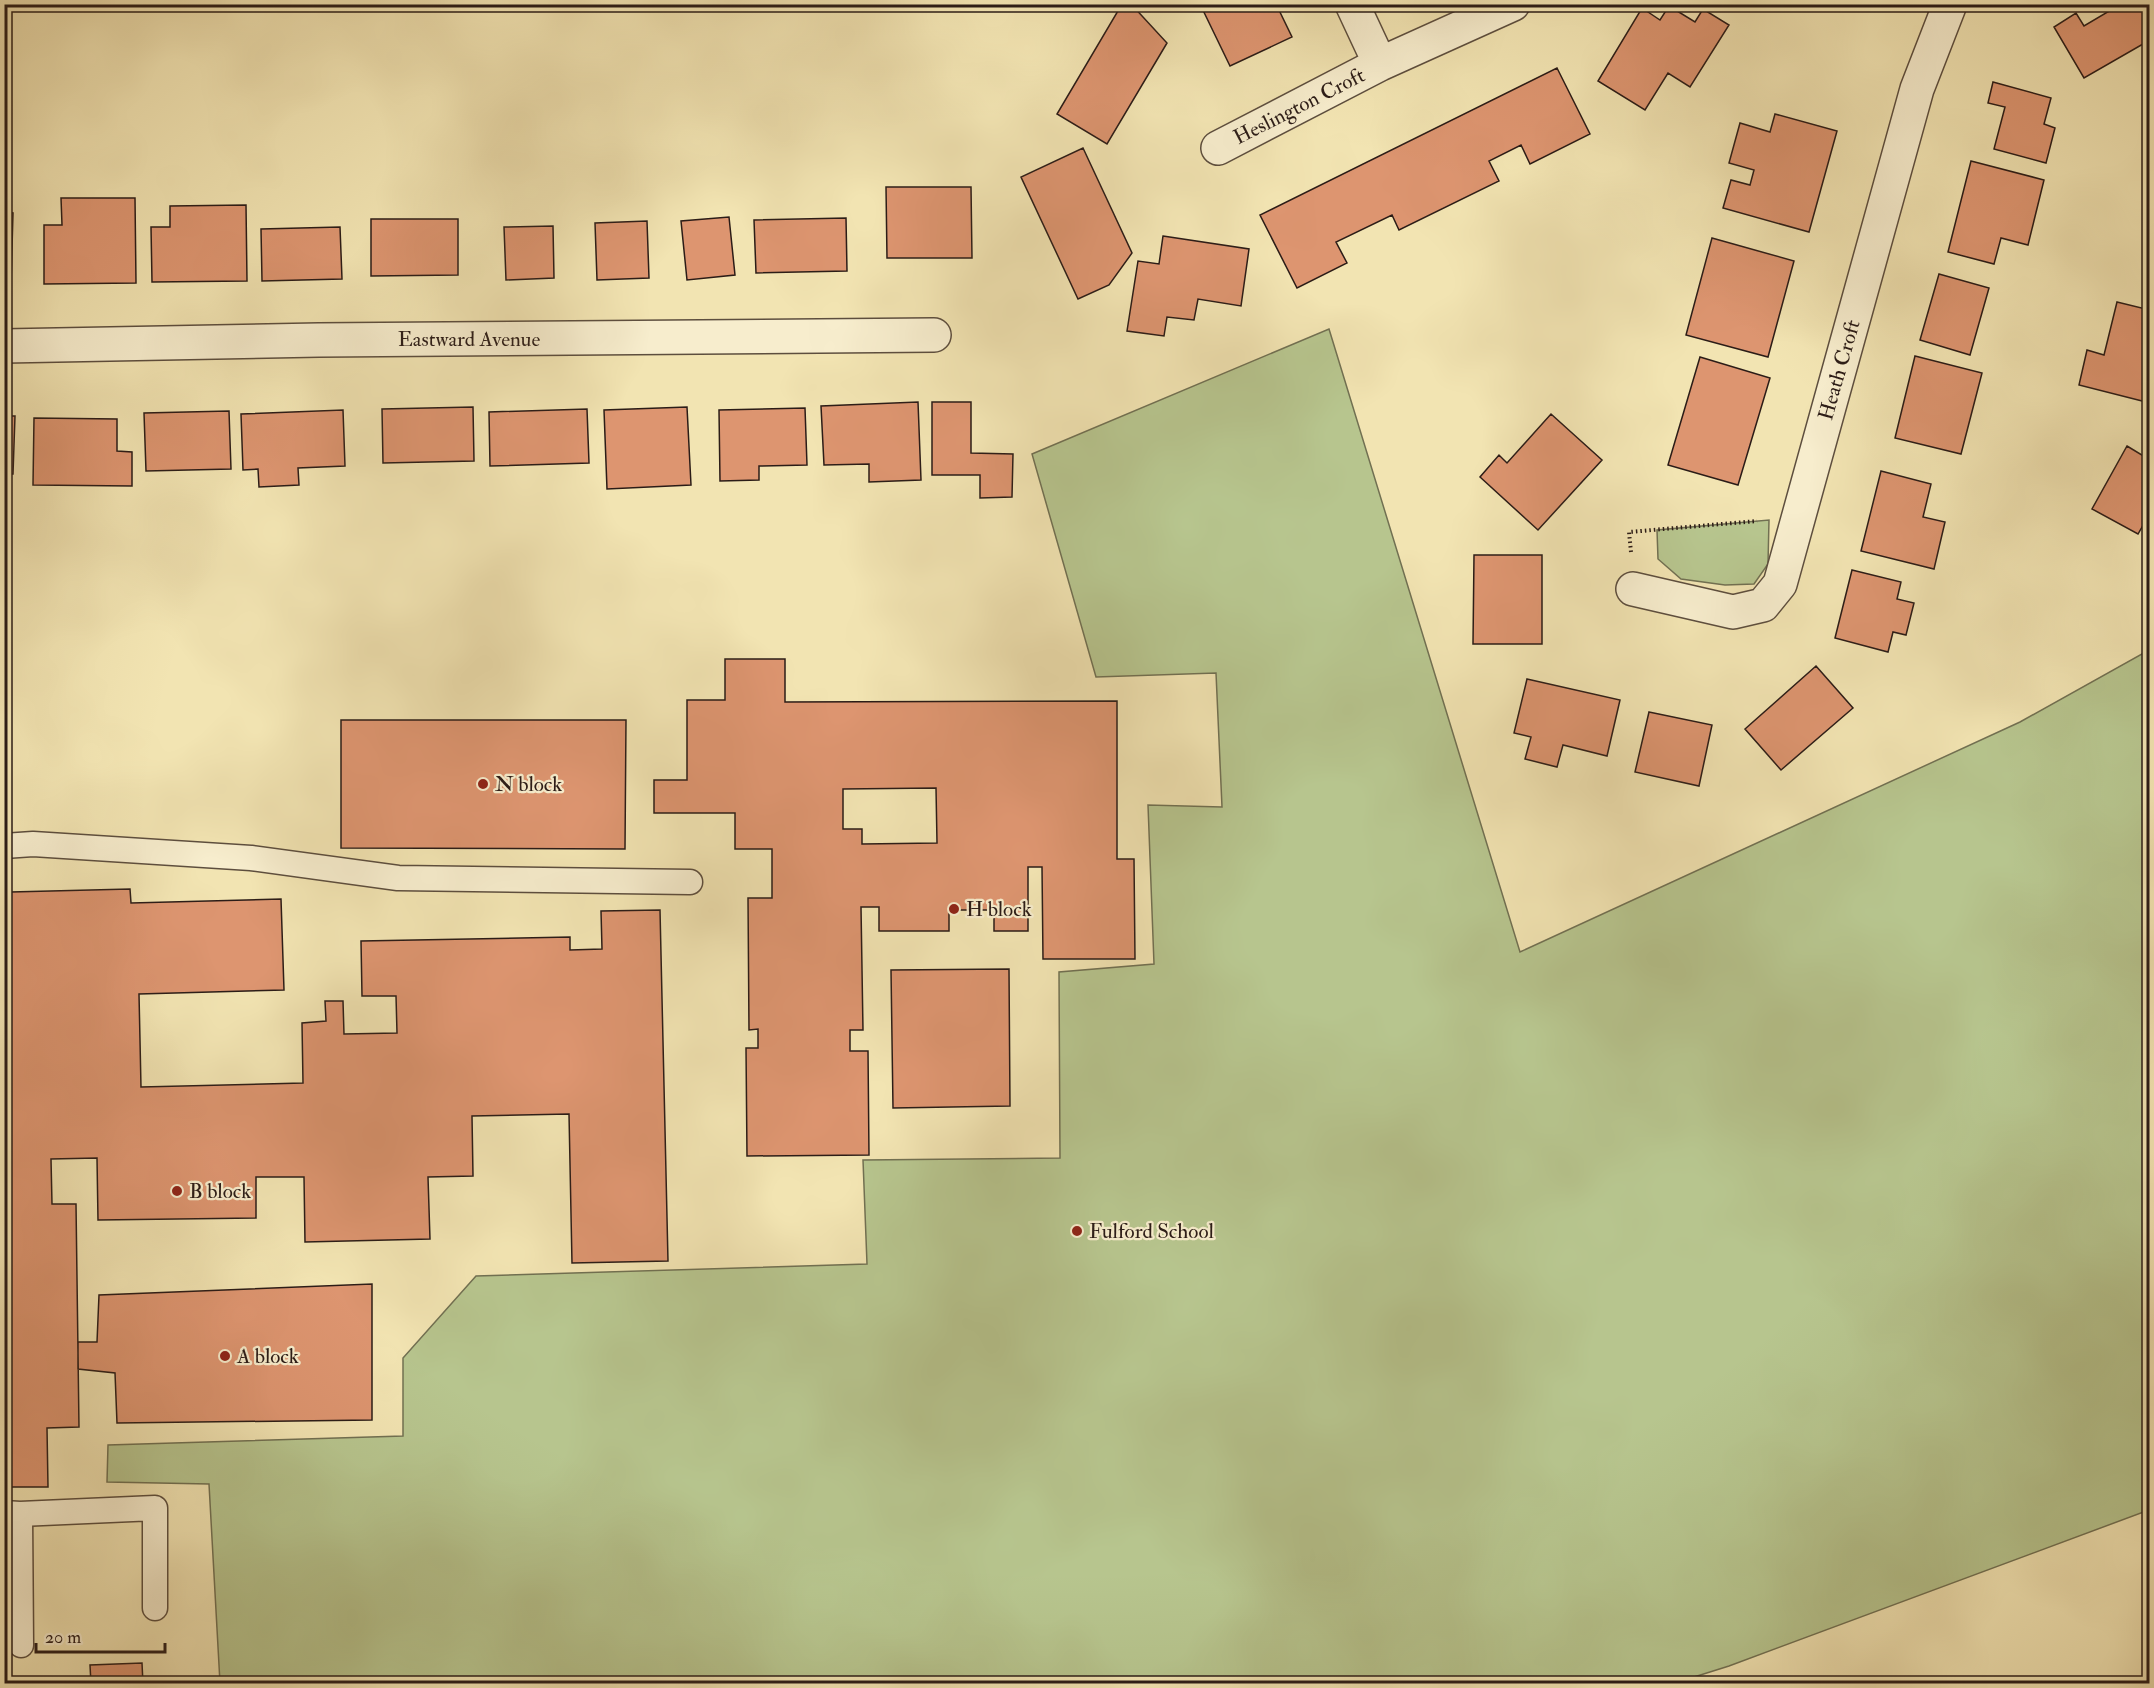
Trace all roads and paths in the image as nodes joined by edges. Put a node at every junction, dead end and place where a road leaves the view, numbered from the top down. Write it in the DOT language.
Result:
graph roads {
  1 [pos="1352,4"];
  2 [pos="1514,4"];
  3 [pos="1950,4"];
  4 [pos="1380,64"];
  5 [pos="1218,148"];
  6 [pos="934,335"];
  7 [pos="4,346"];
  8 [pos="1798,518"];
  9 [pos="1634,589"];
  10 [pos="4,846"];
  11 [pos="690,882"];
  12 [pos="12,1514"];
  13 [pos="155,1608"];
  14 [pos="21,1645"];
  1 -- 4 [label="street, Heslington Croft"];
  2 -- 4 [label="street, Heslington Croft"];
  3 -- 8 [label="street, Heath Croft"];
  4 -- 5 [label="street, Heslington Croft"];
  6 -- 7 [label="street, Eastward Avenue"];
  8 -- 9 [label="path"];
  8 -- 9 [label="street, Heath Croft"];
  10 -- 11 [label="lane"];
  12 -- 13 [label="lane"];
  12 -- 14 [label="lane"];
}
